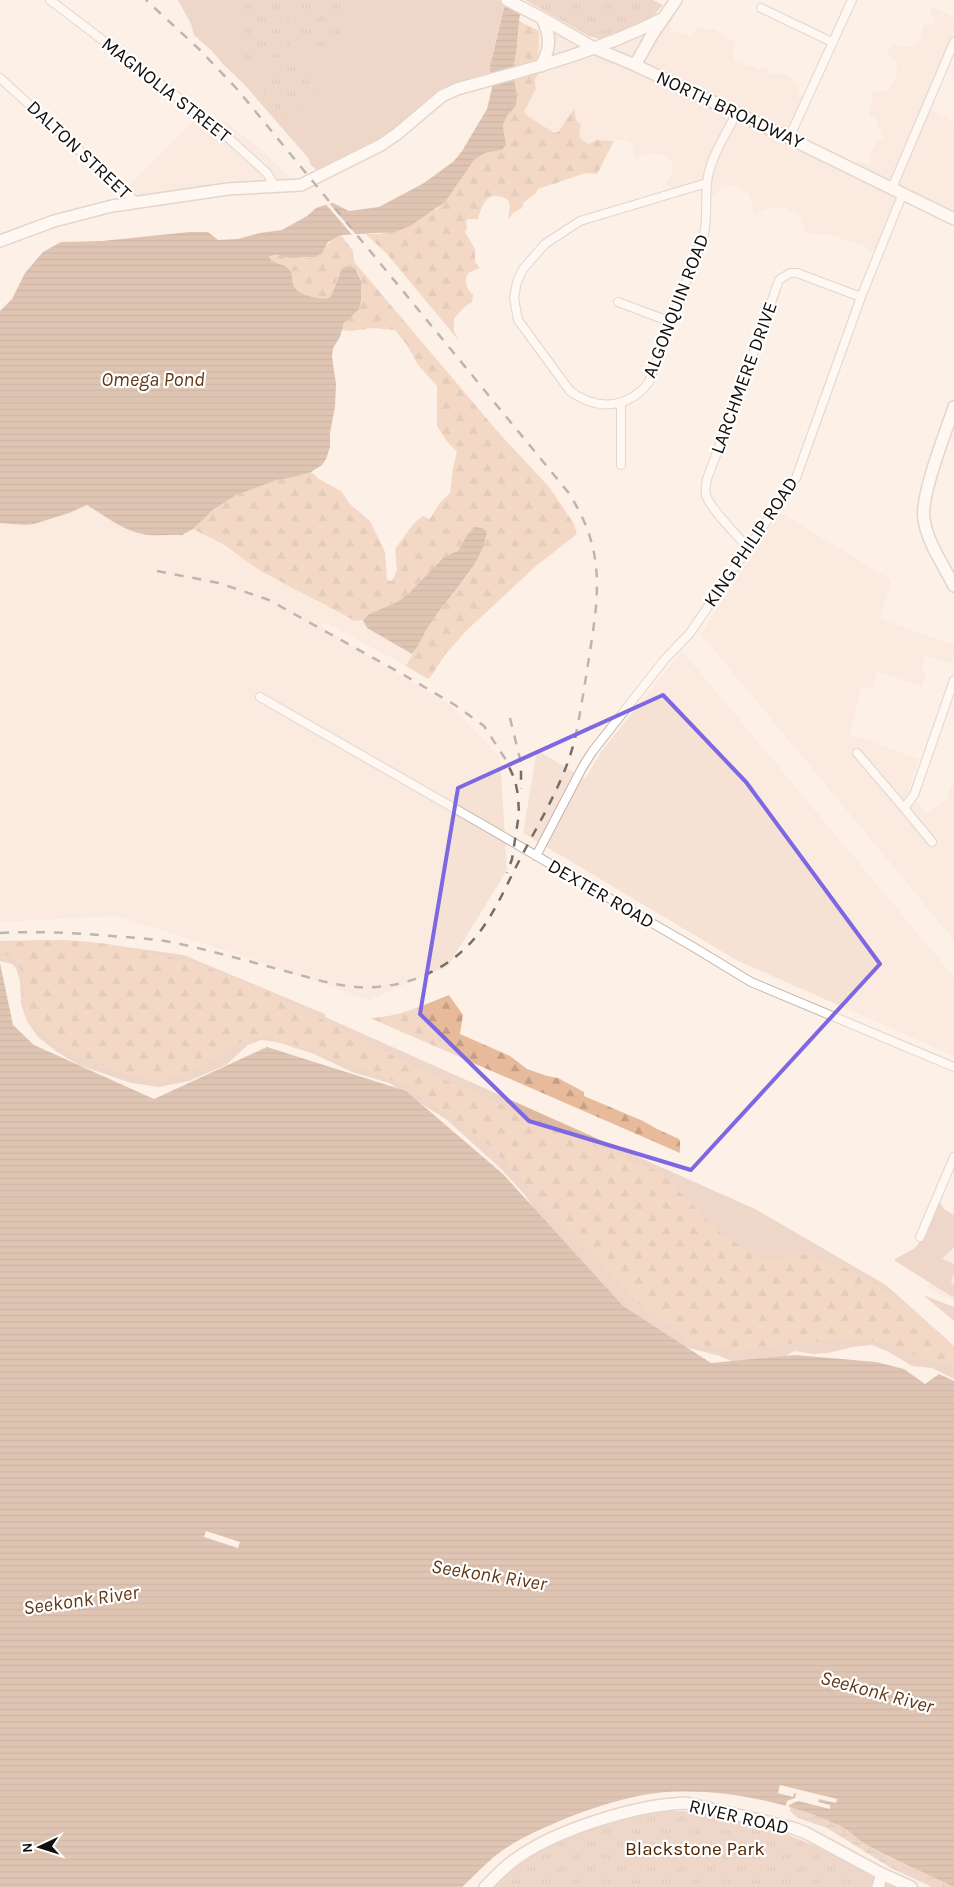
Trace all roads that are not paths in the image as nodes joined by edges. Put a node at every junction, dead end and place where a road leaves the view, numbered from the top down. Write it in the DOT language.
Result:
graph roads {
  1 [pos="50,0"];
  2 [pos="506,0"];
  3 [pos="676,0"];
  4 [pos="852,0"];
  5 [pos="761,8"];
  6 [pos="542,18"];
  7 [pos="662,19"];
  8 [pos="832,42"];
  9 [pos="954,42"];
  10 [pos="594,48"];
  11 [pos="635,65"];
  12 [pos="541,66"];
  13 [pos="0,78"];
  14 [pos="736,114"];
  15 [pos="789,138"];
  16 [pos="707,183"];
  17 [pos="275,187"];
  18 [pos="892,188"];
  19 [pos="903,193"];
  20 [pos="136,202"];
  21 [pos="954,219"];
  22 [pos="0,241"];
  23 [pos="861,297"];
  24 [pos="618,302"];
  25 [pos="671,322"];
  26 [pos="621,404"];
  27 [pos="954,407"];
  28 [pos="621,465"];
  29 [pos="748,548"];
  30 [pos="954,586"];
  31 [pos="954,680"];
  32 [pos="260,697"];
  33 [pos="857,754"];
  34 [pos="904,808"];
  35 [pos="932,842"];
  36 [pos="536,856"];
  37 [pos="954,1067"];
  38 [pos="954,1157"];
  39 [pos="920,1237"];
  40 [pos="882,1874"];
  41 [pos="485,1887"];
  42 [pos="878,1887"];
  43 [pos="911,1887"];
  1 -- 17 [label="street, MAGNOLIA STREET"];
  2 -- 6 [label="main road, NORTH BROADWAY"];
  3 -- 7 [label="main road"];
  4 -- 8 [label="street"];
  5 -- 8 [label="street"];
  6 -- 10 [label="main road, NORTH BROADWAY"];
  6 -- 12 [label="main road"];
  7 -- 10 [label="main road"];
  7 -- 11 [label="main road"];
  8 -- 15 [label="street"];
  9 -- 18 [label="street"];
  10 -- 11 [label="main road, NORTH BROADWAY"];
  10 -- 12 [label="main road"];
  11 -- 14 [label="main road, NORTH BROADWAY"];
  12 -- 17 [label="main road"];
  13 -- 20 [label="street, DALTON STREET"];
  14 -- 15 [label="main road, NORTH BROADWAY"];
  14 -- 16 [label="street, ALGONQUIN ROAD"];
  15 -- 18 [label="main road, NORTH BROADWAY"];
  16 -- 25 [label="street, ALGONQUIN ROAD"];
  16 -- 26 [label="street"];
  17 -- 20 [label="main road"];
  18 -- 19 [label="main road, NORTH BROADWAY"];
  19 -- 21 [label="main road, NORTH BROADWAY"];
  19 -- 23 [label="street, KING PHILIP ROAD"];
  20 -- 22 [label="main road"];
  23 -- 29 [label="street, KING PHILIP ROAD"];
  23 -- 29 [label="street, LARCHMERE DRIVE"];
  24 -- 25 [label="street"];
  25 -- 26 [label="street, ALGONQUIN ROAD"];
  26 -- 28 [label="street"];
  27 -- 30 [label="main road"];
  29 -- 36 [label="street, KING PHILIP ROAD"];
  31 -- 34 [label="street"];
  32 -- 36 [label="street, DEXTER ROAD"];
  33 -- 34 [label="street"];
  34 -- 35 [label="street"];
  36 -- 37 [label="street, DEXTER ROAD"];
  38 -- 39 [label="street"];
  40 -- 41 [label="main road, RIVER ROAD"];
  40 -- 42 [label="main road"];
  40 -- 43 [label="main road, RIVER ROAD"];
}
